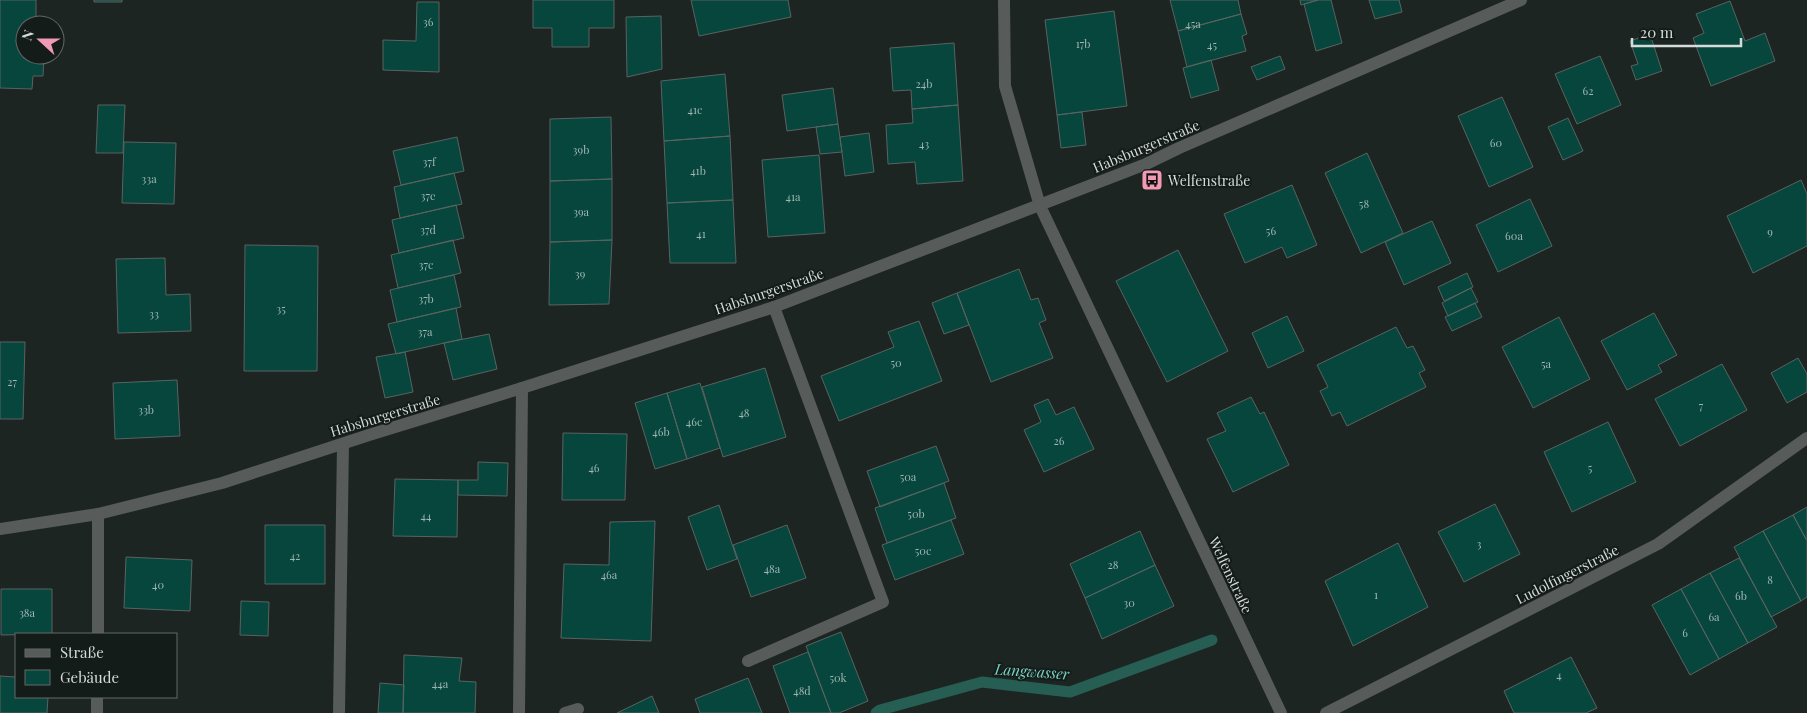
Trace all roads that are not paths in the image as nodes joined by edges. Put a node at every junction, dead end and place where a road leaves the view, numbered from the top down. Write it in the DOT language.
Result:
graph roads {
  1 [pos="1004,0"];
  2 [pos="1521,0"];
  3 [pos="1040,206"];
  4 [pos="774,307"];
  5 [pos="522,388"];
  6 [pos="1807,438"];
  7 [pos="343,444"];
  8 [pos="98,514"];
  9 [pos="0,529"];
  10 [pos="98,633"];
  11 [pos="748,661"];
  12 [pos="97,698"];
  13 [pos="578,709"];
  14 [pos="97,713"];
  15 [pos="339,713"];
  16 [pos="519,713"];
  17 [pos="565,713"];
  18 [pos="1281,713"];
  19 [pos="1326,713"];
  1 -- 3 [label="street, Welfenstraße"];
  2 -- 3 [label="street, Habsburgerstraße"];
  3 -- 4 [label="street, Habsburgerstraße"];
  3 -- 18 [label="street, Welfenstraße"];
  4 -- 5 [label="street, Habsburgerstraße"];
  4 -- 11 [label="street"];
  5 -- 7 [label="street, Habsburgerstraße"];
  5 -- 16 [label="street"];
  6 -- 19 [label="street, Ludolfingerstraße"];
  7 -- 8 [label="street, Habsburgerstraße"];
  7 -- 15 [label="street"];
  8 -- 9 [label="street, Habsburgerstraße"];
  8 -- 10 [label="street"];
  12 -- 14 [label="street"];
  13 -- 17 [label="street"];
}
